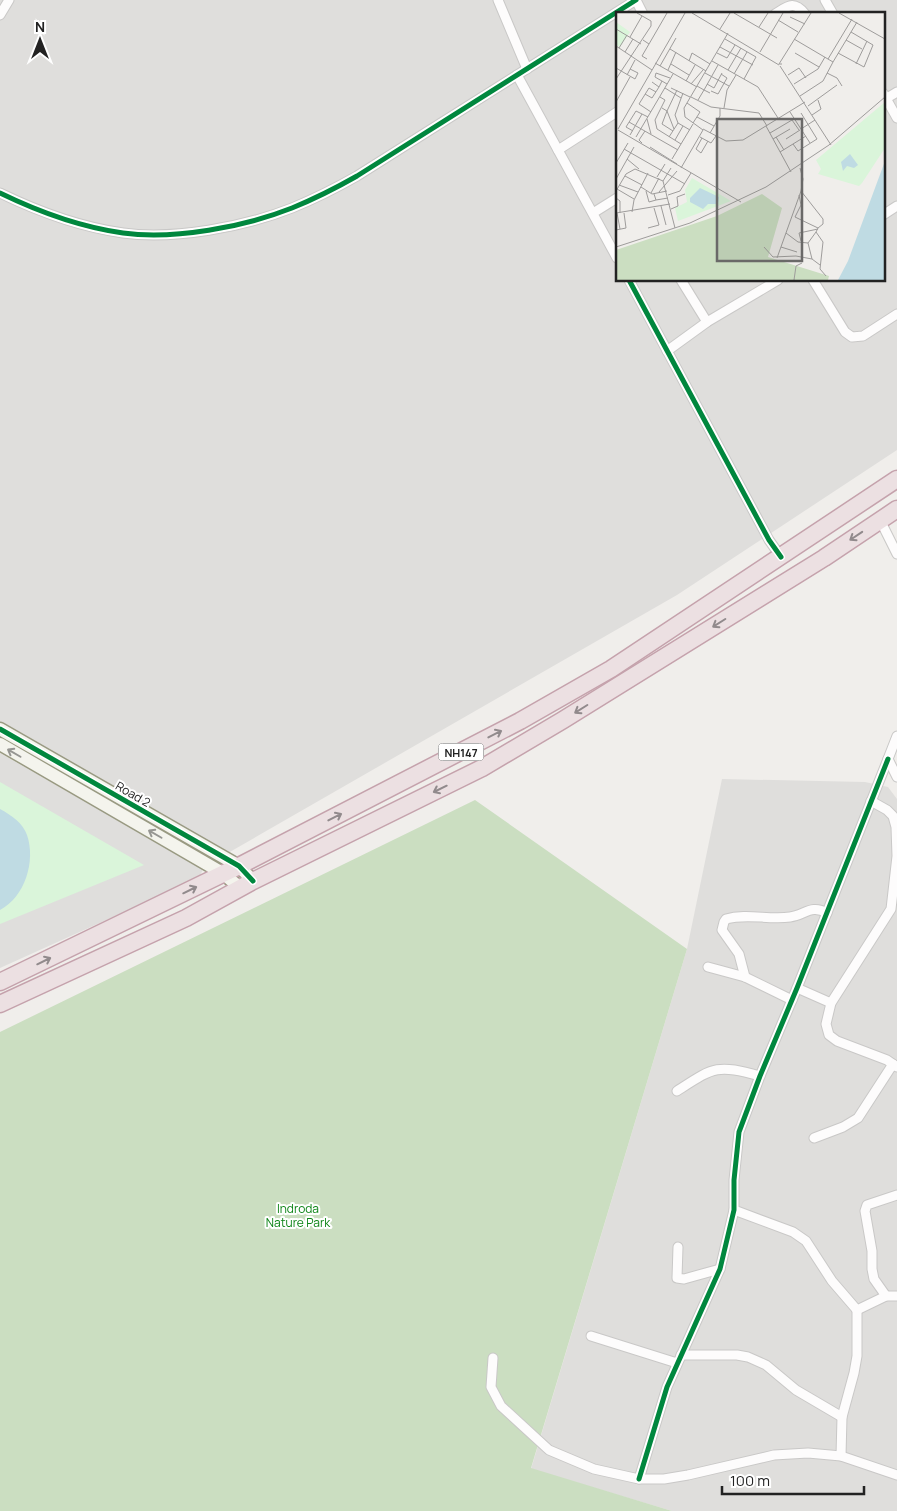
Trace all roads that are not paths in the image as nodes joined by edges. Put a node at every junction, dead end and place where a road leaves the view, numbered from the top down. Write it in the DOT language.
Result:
graph roads {
  1 [pos="9,0"];
  2 [pos="498,0"];
  3 [pos="636,0"];
  4 [pos="825,0"];
  5 [pos="617,12"];
  6 [pos="643,12"];
  7 [pos="779,12"];
  8 [pos="803,12"];
  9 [pos="833,12"];
  10 [pos="616,13"];
  11 [pos="0,15"];
  12 [pos="528,69"];
  13 [pos="517,75"];
  14 [pos="897,92"];
  15 [pos="886,102"];
  16 [pos="616,113"];
  17 [pos="897,118"];
  18 [pos="558,150"];
  19 [pos="0,193"];
  20 [pos="616,199"];
  21 [pos="897,206"];
  22 [pos="593,213"];
  23 [pos="884,214"];
  24 [pos="616,256"];
  25 [pos="630,281"];
  26 [pos="682,281"];
  27 [pos="814,281"];
  28 [pos="772,282"];
  29 [pos="897,314"];
  30 [pos="708,322"];
  31 [pos="667,351"];
  32 [pos="897,479"];
  33 [pos="881,490"];
  34 [pos="896,510"];
  35 [pos="880,520"];
  36 [pos="897,554"];
  37 [pos="781,557"];
  38 [pos="0,729"];
  39 [pos="897,736"];
  40 [pos="0,744"];
  41 [pos="888,759"];
  42 [pos="897,777"];
  43 [pos="871,801"];
  44 [pos="239,866"];
  45 [pos="224,874"];
  46 [pos="246,885"];
  47 [pos="827,913"];
  48 [pos="708,967"];
  49 [pos="745,977"];
  50 [pos="0,982"];
  51 [pos="797,988"];
  52 [pos="792,1000"];
  53 [pos="831,1003"];
  54 [pos="0,1004"];
  55 [pos="895,1065"];
  56 [pos="760,1076"];
  57 [pos="676,1091"];
  58 [pos="814,1138"];
  59 [pos="897,1195"];
  60 [pos="734,1210"];
  61 [pos="678,1247"];
  62 [pos="720,1269"];
  63 [pos="886,1296"];
  64 [pos="897,1296"];
  65 [pos="857,1310"];
  66 [pos="591,1336"];
  67 [pos="493,1358"];
  68 [pos="679,1359"];
  69 [pos="842,1416"];
  70 [pos="841,1456"];
  71 [pos="897,1475"];
  72 [pos="639,1479"];
  1 -- 11 [label="street"];
  2 -- 12 [label="street"];
  3 -- 5 [label="street"];
  3 -- 6 [label="street"];
  4 -- 9 [label="street"];
  7 -- 8 [label="street"];
  10 -- 12 [label="street"];
  12 -- 13 [label="street"];
  13 -- 18 [label="street"];
  13 -- 19 [label="street"];
  14 -- 15 [label="street"];
  15 -- 17 [label="street"];
  16 -- 18 [label="street"];
  18 -- 22 [label="street"];
  20 -- 22 [label="street"];
  21 -- 23 [label="street"];
  22 -- 24 [label="street"];
  25 -- 31 [label="street"];
  26 -- 30 [label="street"];
  27 -- 29 [label="street"];
  28 -- 30 [label="street"];
  30 -- 31 [label="street"];
  31 -- 37 [label="street"];
  32 -- 33 [label="highway, NH147"];
  33 -- 34 [label="highway"];
  33 -- 37 [label="highway, NH147"];
  34 -- 35 [label="highway, NH147"];
  35 -- 36 [label="street"];
  35 -- 46 [label="highway, NH147, one-way"];
  44 -- 37 [label="highway, NH147, one-way"];
  38 -- 44 [label="street, Road 2"];
  39 -- 41 [label="street"];
  45 -- 40 [label="street, Road 2, one-way"];
  41 -- 42 [label="street"];
  41 -- 43 [label="street"];
  43 -- 47 [label="street"];
  43 -- 53 [label="street"];
  44 -- 45 [label="highway, NH147"];
  44 -- 46 [label="street, Road 2"];
  45 -- 46 [label="street, Road 2"];
  50 -- 45 [label="highway, NH147, one-way"];
  46 -- 54 [label="highway, NH147"];
  47 -- 49 [label="street"];
  47 -- 51 [label="street"];
  48 -- 49 [label="street"];
  49 -- 52 [label="street"];
  51 -- 52 [label="street"];
  51 -- 53 [label="street"];
  52 -- 56 [label="street"];
  53 -- 55 [label="street"];
  55 -- 58 [label="street"];
  56 -- 57 [label="street"];
  56 -- 60 [label="street"];
  59 -- 63 [label="street"];
  60 -- 62 [label="street"];
  60 -- 65 [label="street"];
  61 -- 62 [label="street"];
  62 -- 68 [label="street"];
  63 -- 64 [label="street"];
  63 -- 65 [label="street"];
  65 -- 69 [label="street"];
  66 -- 68 [label="street"];
  67 -- 72 [label="street"];
  68 -- 69 [label="street"];
  68 -- 72 [label="street"];
  69 -- 70 [label="street"];
  70 -- 71 [label="street"];
  70 -- 72 [label="street"];
}
